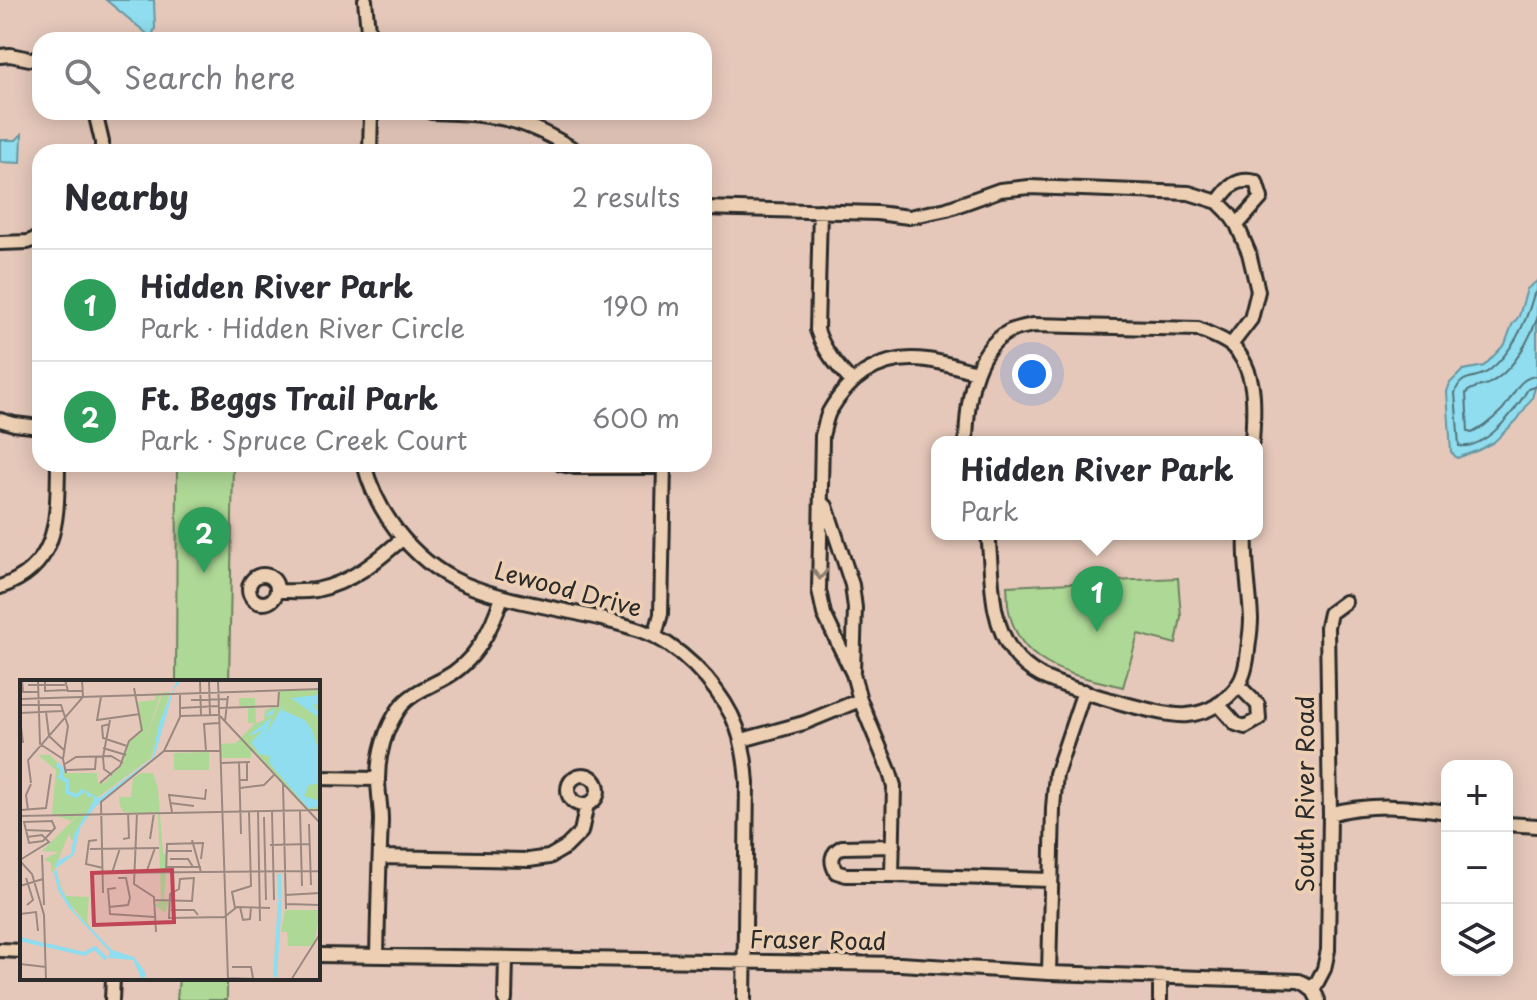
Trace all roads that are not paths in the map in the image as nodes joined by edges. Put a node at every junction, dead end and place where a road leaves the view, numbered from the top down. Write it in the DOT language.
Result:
graph roads {
  1 [pos="365,0"];
  2 [pos="368,32"];
  3 [pos="0,56"];
  4 [pos="32,59"];
  5 [pos="97,120"];
  6 [pos="371,120"];
  7 [pos="513,120"];
  8 [pos="102,144"];
  9 [pos="370,144"];
  10 [pos="564,144"];
  11 [pos="1218,202"];
  12 [pos="712,208"];
  13 [pos="820,211"];
  14 [pos="1237,225"];
  15 [pos="32,240"];
  16 [pos="0,243"];
  17 [pos="1231,345"];
  18 [pos="976,372"];
  19 [pos="852,382"];
  20 [pos="0,420"];
  21 [pos="32,426"];
  22 [pos="966,436"];
  23 [pos="1252,436"];
  24 [pos="58,472"];
  25 [pos="367,472"];
  26 [pos="664,472"];
  27 [pos="822,496"];
  28 [pos="403,538"];
  29 [pos="989,540"];
  30 [pos="1246,540"];
  31 [pos="0,587"];
  32 [pos="277,591"];
  33 [pos="502,597"];
  34 [pos="1345,602"];
  35 [pos="655,636"];
  36 [pos="853,674"];
  37 [pos="1238,685"];
  38 [pos="1084,691"];
  39 [pos="860,700"];
  40 [pos="1218,704"];
  41 [pos="742,740"];
  42 [pos="320,778"];
  43 [pos="378,779"];
  44 [pos="587,804"];
  45 [pos="1441,811"];
  46 [pos="1330,814"];
  47 [pos="1513,824"];
  48 [pos="1537,826"];
  49 [pos="893,846"];
  50 [pos="380,857"];
  51 [pos="892,875"];
  52 [pos="1050,880"];
  53 [pos="0,950"];
  54 [pos="20,951"];
  55 [pos="320,955"];
  56 [pos="377,956"];
  57 [pos="506,958"];
  58 [pos="744,961"];
  59 [pos="1049,973"];
  60 [pos="1160,977"];
  61 [pos="113,980"];
  62 [pos="1316,995"];
  63 [pos="112,1000"];
  64 [pos="505,1000"];
  65 [pos="744,1000"];
  66 [pos="1160,1000"];
  1 -- 2 [label="street"];
  3 -- 4 [label="street"];
  5 -- 8 [label="street"];
  6 -- 9 [label="street"];
  7 -- 10 [label="street"];
  11 -- 13 [label="street"];
  11 -- 14 [label="street"];
  11 -- 14 [label="street"];
  12 -- 13 [label="street"];
  13 -- 19 [label="street"];
  14 -- 17 [label="street"];
  15 -- 16 [label="street"];
  17 -- 18 [label="street"];
  17 -- 23 [label="street"];
  18 -- 19 [label="street"];
  18 -- 22 [label="street"];
  19 -- 27 [label="street"];
  20 -- 21 [label="street"];
  24 -- 31 [label="street"];
  25 -- 28 [label="street, Lewood Drive"];
  26 -- 35 [label="street"];
  27 -- 36 [label="street"];
  27 -- 36 [label="street, one-way"];
  28 -- 32 [label="street"];
  28 -- 33 [label="street, Lewood Drive"];
  29 -- 38 [label="street"];
  30 -- 37 [label="street"];
  33 -- 35 [label="street, Lewood Drive"];
  33 -- 43 [label="street"];
  34 -- 46 [label="street, South River Road"];
  35 -- 41 [label="street, Lewood Drive"];
  36 -- 39 [label="street"];
  37 -- 40 [label="street"];
  37 -- 40 [label="street"];
  38 -- 40 [label="street"];
  38 -- 52 [label="street"];
  39 -- 41 [label="street"];
  39 -- 49 [label="street"];
  41 -- 58 [label="street, Lewood Drive"];
  42 -- 43 [label="street"];
  43 -- 50 [label="street"];
  44 -- 50 [label="street"];
  45 -- 46 [label="street"];
  46 -- 62 [label="street, South River Road"];
  47 -- 48 [label="street"];
  49 -- 51 [label="street"];
  49 -- 51 [label="street"];
  50 -- 56 [label="street"];
  51 -- 52 [label="street"];
  52 -- 59 [label="street"];
  53 -- 54 [label="street"];
  55 -- 56 [label="street, Fraser Road"];
  56 -- 57 [label="street, Fraser Road"];
  57 -- 58 [label="street, Fraser Road"];
  57 -- 64 [label="street"];
  58 -- 59 [label="street, Fraser Road"];
  58 -- 65 [label="street, Lewood Drive"];
  59 -- 60 [label="street, Fraser Road"];
  60 -- 62 [label="street, Fraser Road"];
  60 -- 66 [label="street"];
  61 -- 63 [label="street"];
}
